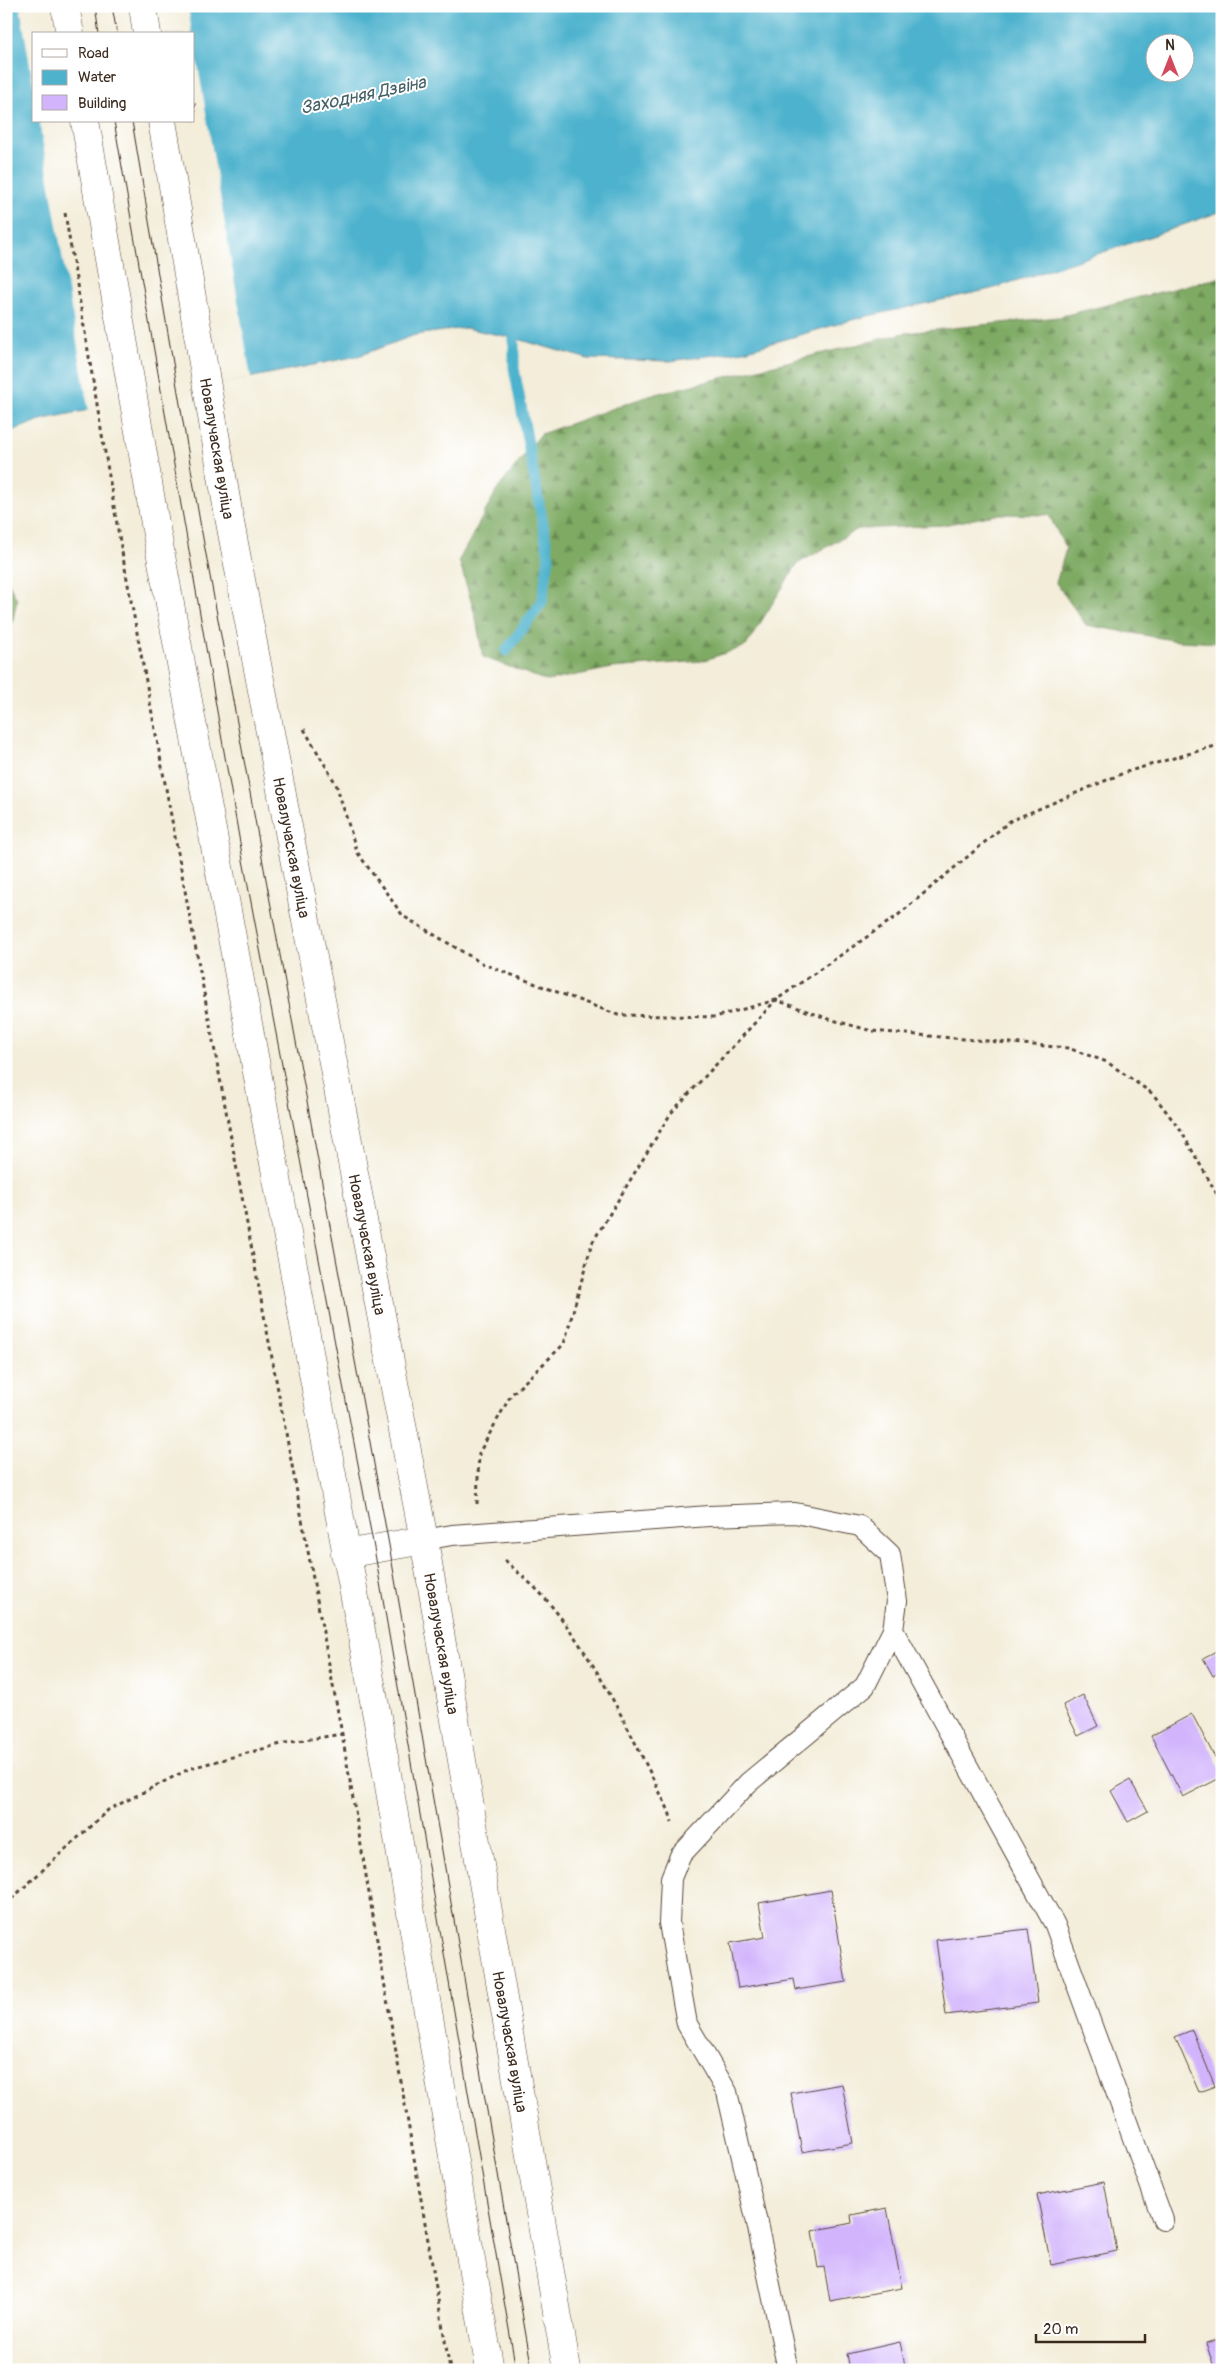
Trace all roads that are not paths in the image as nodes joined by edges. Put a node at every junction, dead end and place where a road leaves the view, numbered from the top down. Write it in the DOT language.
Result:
graph roads {
  1 [pos="65,6"];
  2 [pos="143,6"];
  3 [pos="70,32"];
  4 [pos="147,32"];
  5 [pos="85,122"];
  6 [pos="162,122"];
  7 [pos="424,1540"];
  8 [pos="345,1554"];
  9 [pos="894,1630"];
  10 [pos="1163,2220"];
  11 [pos="490,2370"];
  12 [pos="567,2370"];
  13 [pos="788,2370"];
  1 -- 3 [label="main road"];
  2 -- 4 [label="main road"];
  5 -- 8 [label="main road"];
  6 -- 7 [label="main road, Новалучаская вуліца"];
  7 -- 8 [label="main road"];
  7 -- 9 [label="lane"];
  7 -- 12 [label="main road, Новалучаская вуліца"];
  8 -- 11 [label="main road"];
  9 -- 10 [label="lane"];
  9 -- 13 [label="lane"];
}
